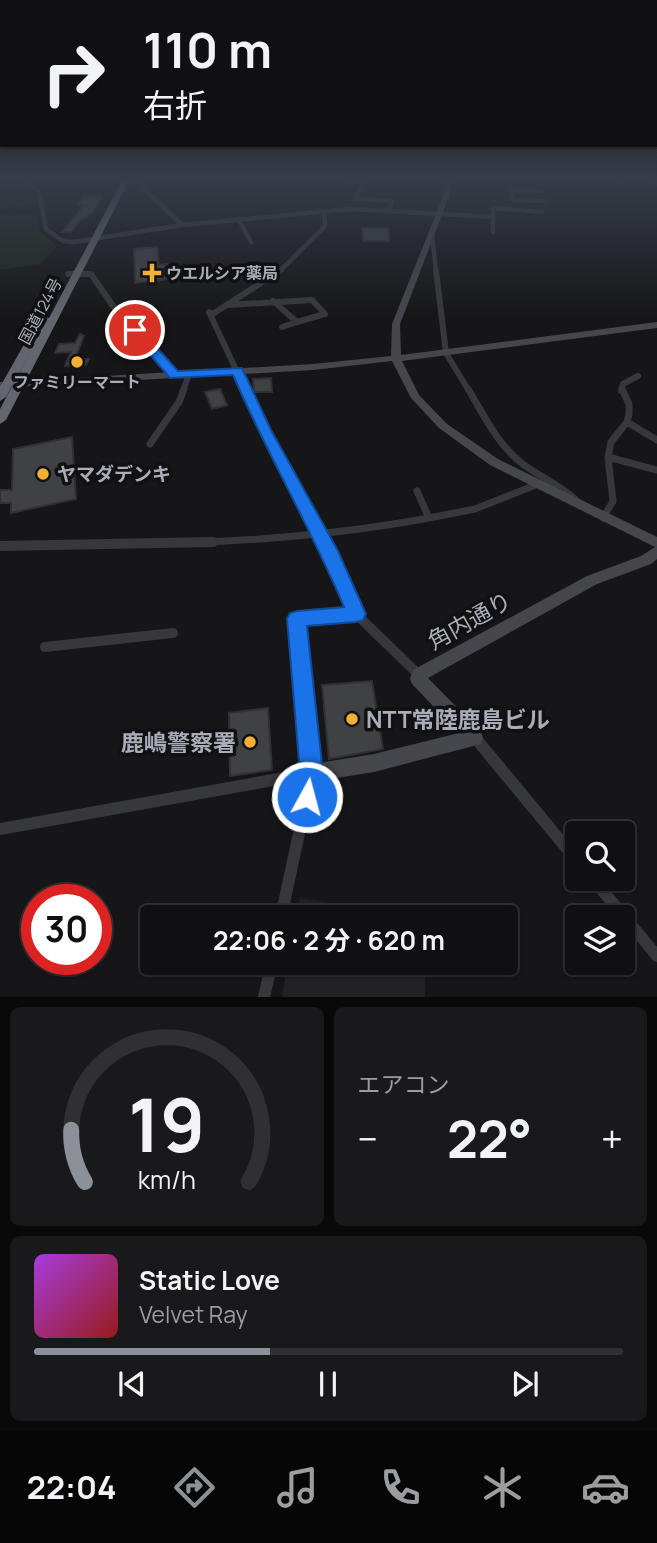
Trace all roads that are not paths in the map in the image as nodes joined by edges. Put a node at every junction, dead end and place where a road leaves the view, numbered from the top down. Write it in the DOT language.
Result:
graph roads {
  1 [pos="45,226"];
  2 [pos="99,226"];
  3 [pos="179,226"];
  4 [pos="242,226"];
  5 [pos="326,226"];
  6 [pos="435,226"];
  7 [pos="493,226"];
  8 [pos="493,232"];
  9 [pos="432,234"];
  10 [pos="91,240"];
  11 [pos="250,242"];
  12 [pos="73,274"];
  13 [pos="273,301"];
  14 [pos="226,305"];
  15 [pos="297,322"];
  16 [pos="657,325"];
  17 [pos="282,327"];
  18 [pos="446,353"];
  19 [pos="397,359"];
  20 [pos="237,371"];
  21 [pos="189,374"];
  22 [pos="174,375"];
  23 [pos="638,376"];
  24 [pos="9,385"];
  25 [pos="0,397"];
  26 [pos="0,420"];
  27 [pos="627,422"];
  28 [pos="657,440"];
  29 [pos="150,443"];
  30 [pos="608,457"];
  31 [pos="657,470"];
  32 [pos="538,484"];
  33 [pos="417,491"];
  34 [pos="583,508"];
  35 [pos="603,517"];
  36 [pos="429,518"];
  37 [pos="321,535"];
  38 [pos="657,543"];
  39 [pos="0,546"];
  40 [pos="657,552"];
  41 [pos="356,614"];
  42 [pos="173,633"];
  43 [pos="45,648"];
  44 [pos="419,675"];
  45 [pos="475,738"];
  46 [pos="312,773"];
  47 [pos="0,829"];
  48 [pos="565,846"];
  49 [pos="603,891"];
  50 [pos="284,905"];
  51 [pos="657,956"];
  52 [pos="269,975"];
  53 [pos="264,997"];
  1 -- 10 [label="street"];
  2 -- 10 [label="highway, 国道124号"];
  3 -- 10 [label="street"];
  4 -- 11 [label="street"];
  5 -- 14 [label="street"];
  6 -- 9 [label="street"];
  7 -- 8 [label="street"];
  9 -- 18 [label="street"];
  9 -- 19 [label="street"];
  10 -- 12 [label="highway, 国道124号"];
  12 -- 22 [label="street"];
  12 -- 24 [label="highway, 国道124号"];
  13 -- 14 [label="street"];
  13 -- 15 [label="street"];
  13 -- 15 [label="street"];
  14 -- 20 [label="street"];
  15 -- 17 [label="street"];
  16 -- 18 [label="street"];
  18 -- 19 [label="street"];
  18 -- 34 [label="street"];
  19 -- 20 [label="street"];
  19 -- 32 [label="street"];
  20 -- 21 [label="street"];
  20 -- 37 [label="street"];
  21 -- 22 [label="street"];
  21 -- 29 [label="street"];
  22 -- 24 [label="street"];
  23 -- 27 [label="street"];
  24 -- 25 [label="highway, 国道124号"];
  24 -- 26 [label="highway, 国道124号"];
  27 -- 28 [label="street"];
  27 -- 30 [label="street"];
  30 -- 31 [label="street"];
  30 -- 35 [label="street"];
  32 -- 34 [label="street"];
  32 -- 36 [label="street"];
  33 -- 36 [label="street"];
  34 -- 35 [label="street"];
  35 -- 38 [label="street"];
  36 -- 37 [label="street"];
  37 -- 39 [label="street"];
  37 -- 41 [label="street"];
  40 -- 44 [label="street, 角内通り"];
  41 -- 44 [label="street"];
  41 -- 46 [label="street"];
  42 -- 43 [label="street"];
  44 -- 45 [label="street, 角内通り"];
  45 -- 46 [label="street"];
  45 -- 48 [label="street"];
  46 -- 47 [label="street"];
  46 -- 50 [label="street"];
  49 -- 51 [label="street"];
  52 -- 53 [label="street"];
}
